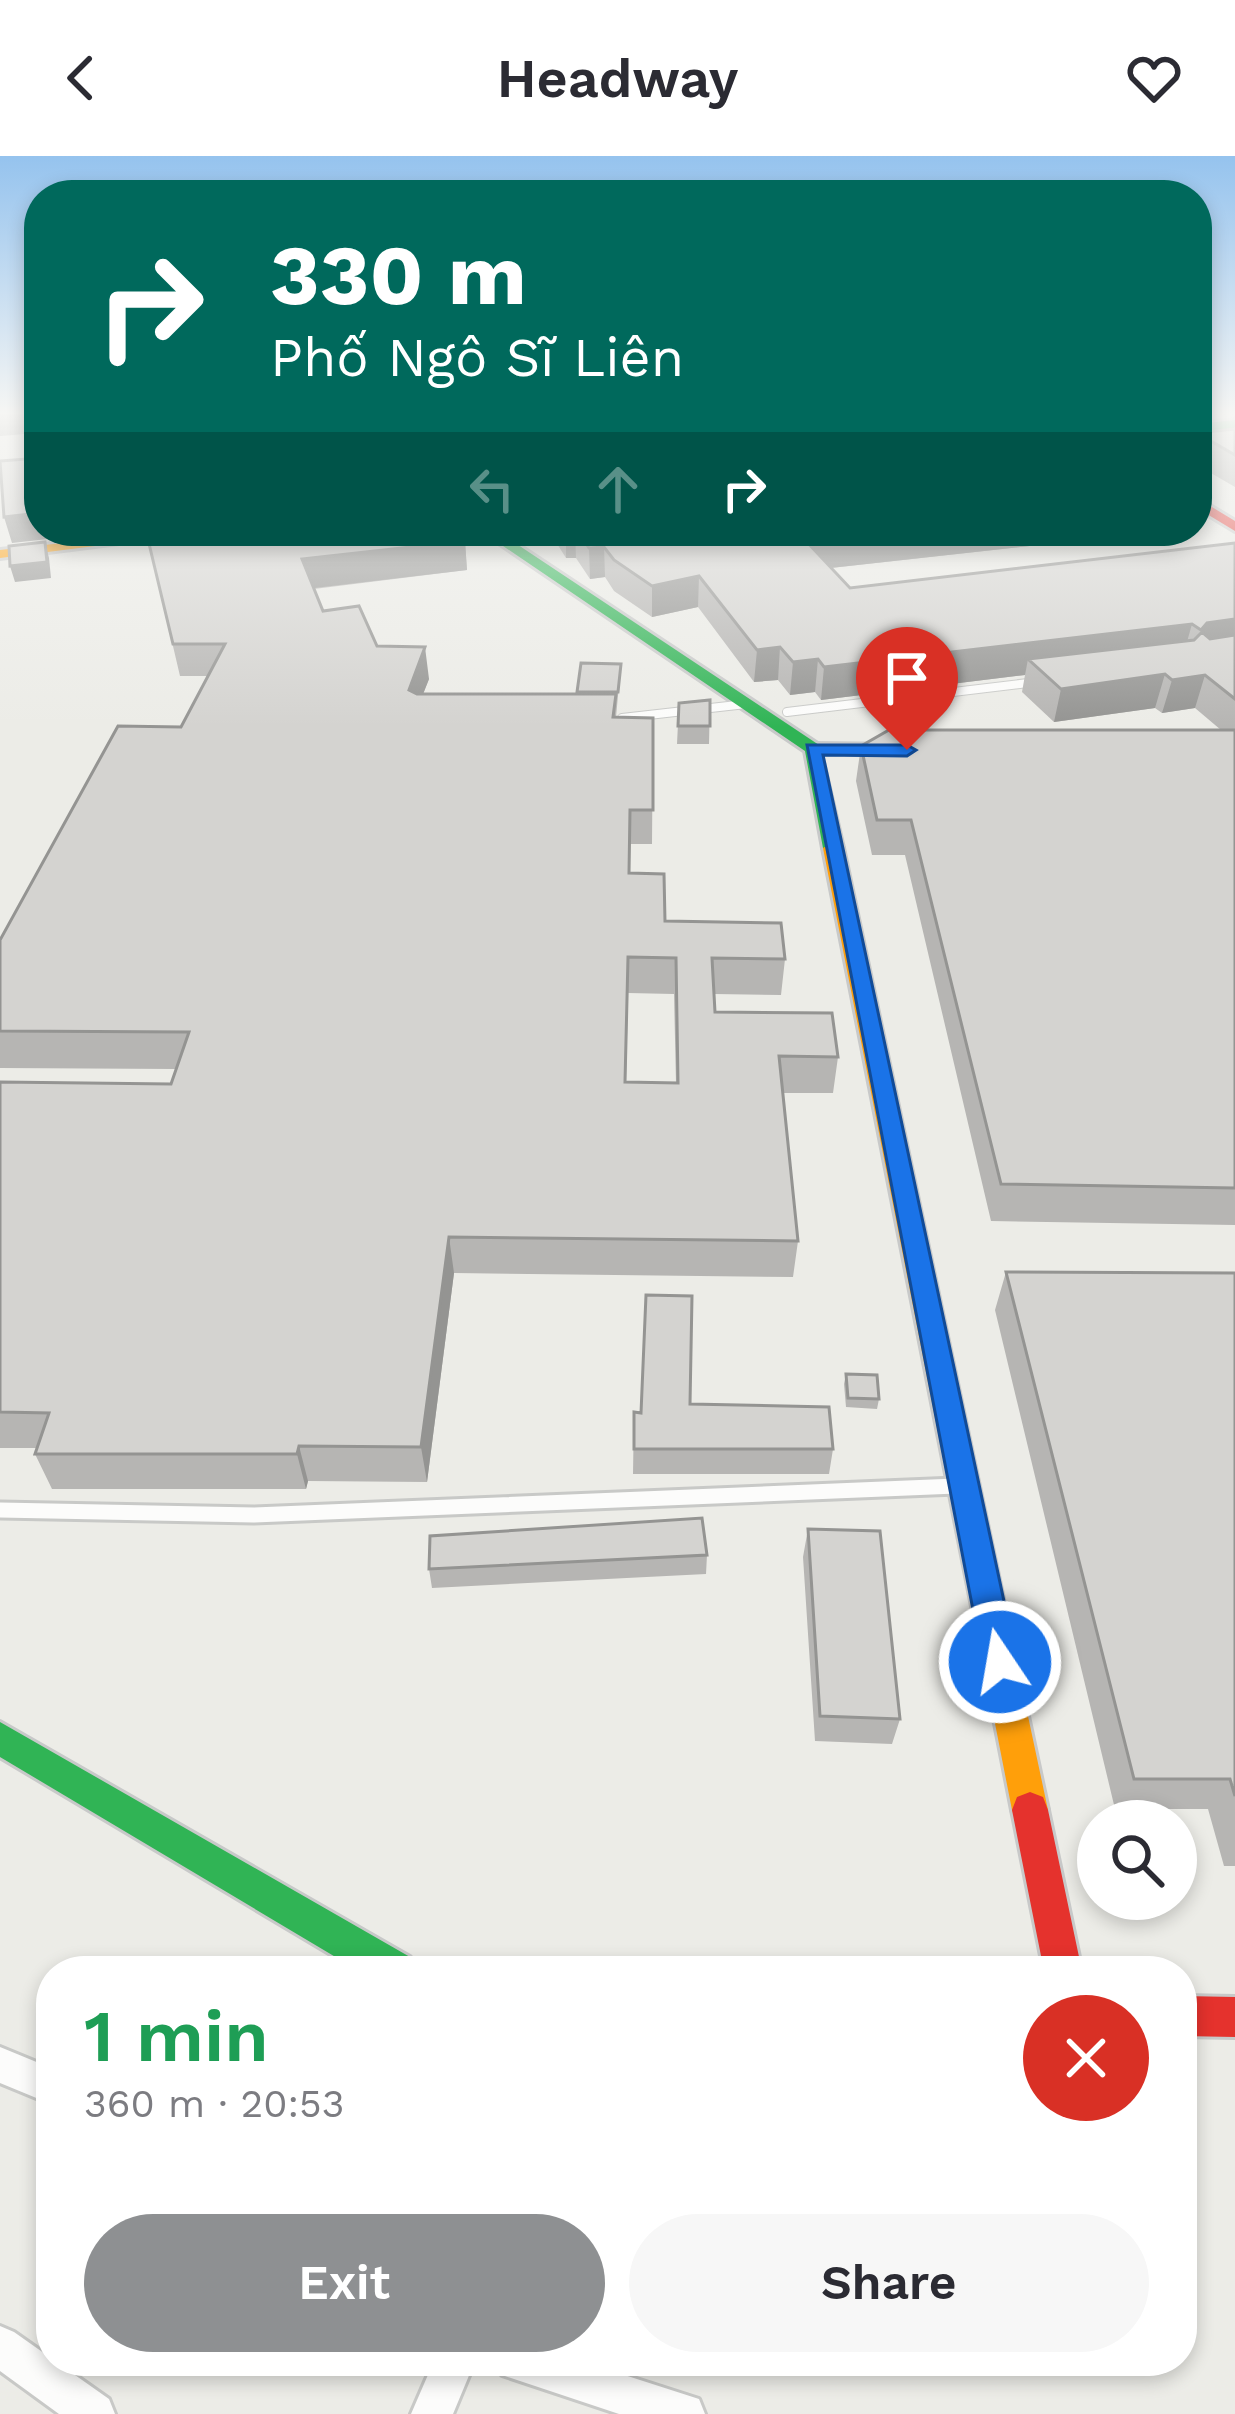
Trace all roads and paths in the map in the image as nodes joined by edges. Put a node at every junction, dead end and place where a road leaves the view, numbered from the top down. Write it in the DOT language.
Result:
graph roads {
  1 [pos="72,546"];
  2 [pos="510,546"];
  3 [pos="0,554"];
  4 [pos="1044,681"];
  5 [pos="746,704"];
  6 [pos="787,712"];
  7 [pos="610,718"];
  8 [pos="813,749"];
  9 [pos="930,751"];
  10 [pos="964,1486"];
  11 [pos="0,1510"];
  12 [pos="0,1738"];
  13 [pos="371,1956"];
  14 [pos="1060,1956"];
  15 [pos="1197,2016"];
  16 [pos="1235,2017"];
  17 [pos="0,2065"];
  18 [pos="36,2080"];
  19 [pos="0,2346"];
  20 [pos="36,2372"];
  21 [pos="41,2376"];
  22 [pos="448,2376"];
  23 [pos="564,2376"];
  24 [pos="94,2414"];
  25 [pos="432,2414"];
  26 [pos="684,2414"];
  1 -- 3 [label="street"];
  2 -- 5 [label="street"];
  4 -- 6 [label="lane"];
  5 -- 7 [label="lane"];
  5 -- 8 [label="street"];
  8 -- 9 [label="street"];
  8 -- 10 [label="street"];
  10 -- 11 [label="lane"];
  10 -- 14 [label="street"];
  12 -- 13 [label="street"];
  15 -- 16 [label="street"];
  17 -- 18 [label="street"];
  19 -- 20 [label="street"];
  21 -- 24 [label="street"];
  22 -- 25 [label="street"];
  23 -- 26 [label="street"];
}
